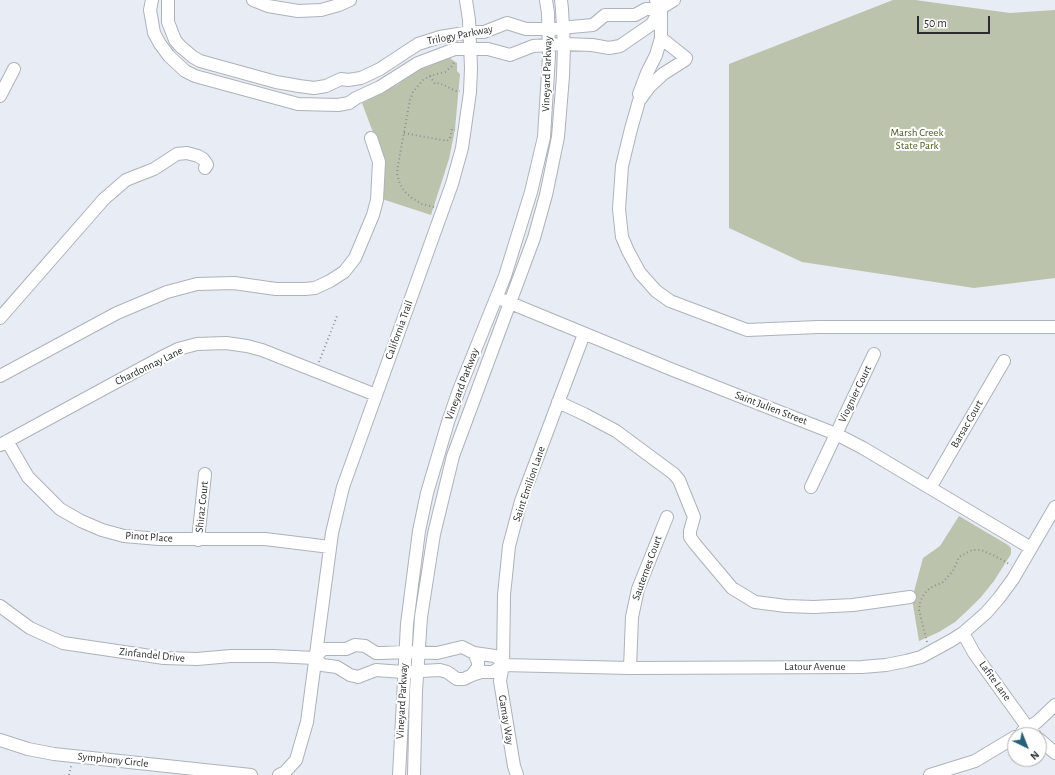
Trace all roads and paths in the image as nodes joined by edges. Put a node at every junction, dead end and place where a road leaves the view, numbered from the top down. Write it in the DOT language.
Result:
graph roads {
  1 [pos="152,0"];
  2 [pos="168,0"];
  3 [pos="253,0"];
  4 [pos="350,0"];
  5 [pos="466,0"];
  6 [pos="546,0"];
  7 [pos="561,0"];
  8 [pos="674,0"];
  9 [pos="659,4"];
  10 [pos="563,28"];
  11 [pos="549,29"];
  12 [pos="470,32"];
  13 [pos="661,38"];
  14 [pos="564,44"];
  15 [pos="549,45"];
  16 [pos="470,50"];
  17 [pos="456,59"];
  18 [pos="14,69"];
  19 [pos="430,76"];
  20 [pos="330,83"];
  21 [pos="470,92"];
  22 [pos="0,96"];
  23 [pos="640,101"];
  24 [pos="331,105"];
  25 [pos="465,132"];
  26 [pos="404,133"];
  27 [pos="371,138"];
  28 [pos="205,168"];
  29 [pos="443,210"];
  30 [pos="497,297"];
  31 [pos="510,302"];
  32 [pos="336,316"];
  33 [pos="0,318"];
  34 [pos="1055,327"];
  35 [pos="584,334"];
  36 [pos="874,354"];
  37 [pos="1004,361"];
  38 [pos="316,372"];
  39 [pos="0,376"];
  40 [pos="376,395"];
  41 [pos="558,402"];
  42 [pos="836,434"];
  43 [pos="4,443"];
  44 [pos="205,474"];
  45 [pos="811,487"];
  46 [pos="930,488"];
  47 [pos="1055,508"];
  48 [pos="666,517"];
  49 [pos="198,540"];
  50 [pos="330,547"];
  51 [pos="1031,548"];
  52 [pos="1018,570"];
  53 [pos="910,597"];
  54 [pos="2,612"];
  55 [pos="963,633"];
  56 [pos="346,649"];
  57 [pos="405,652"];
  58 [pos="419,652"];
  59 [pos="931,652"];
  60 [pos="474,653"];
  61 [pos="315,658"];
  62 [pos="503,665"];
  63 [pos="630,668"];
  64 [pos="347,672"];
  65 [pos="403,672"];
  66 [pos="417,672"];
  67 [pos="472,675"];
  68 [pos="1055,705"];
  69 [pos="1023,727"];
  70 [pos="1032,727"];
  71 [pos="0,740"];
  72 [pos="1007,742"];
  73 [pos="1047,746"];
  74 [pos="1055,753"];
  75 [pos="251,775"];
  76 [pos="279,775"];
  77 [pos="399,775"];
  78 [pos="414,775"];
  79 [pos="517,775"];
  80 [pos="930,775"];
  1 -- 24 [label="street, Trilogy Parkway"];
  2 -- 20 [label="street, Trilogy Parkway"];
  3 -- 4 [label="street"];
  5 -- 12 [label="street, California Trail"];
  6 -- 11 [label="street, Vineyard Parkway"];
  7 -- 10 [label="street, Vineyard Parkway"];
  8 -- 9 [label="street"];
  9 -- 10 [label="street, Trilogy Parkway"];
  9 -- 13 [label="street"];
  9 -- 14 [label="street, Trilogy Parkway"];
  10 -- 11 [label="street, Trilogy Parkway"];
  10 -- 14 [label="street, Vineyard Parkway"];
  11 -- 12 [label="street, Trilogy Parkway"];
  11 -- 15 [label="street, Vineyard Parkway"];
  12 -- 16 [label="street, California Trail"];
  12 -- 20 [label="street, Trilogy Parkway"];
  13 -- 23 [label="street"];
  13 -- 23 [label="street"];
  14 -- 15 [label="street, Trilogy Parkway"];
  14 -- 31 [label="street, Vineyard Parkway"];
  15 -- 16 [label="street, Trilogy Parkway"];
  15 -- 30 [label="street, Vineyard Parkway"];
  16 -- 21 [label="street, California Trail"];
  16 -- 24 [label="street, Trilogy Parkway"];
  17 -- 19 [label="path"];
  18 -- 22 [label="street"];
  19 -- 21 [label="path"];
  19 -- 26 [label="path"];
  20 -- 24 [label="street"];
  21 -- 25 [label="street, California Trail"];
  23 -- 34 [label="street"];
  25 -- 26 [label="path"];
  25 -- 29 [label="street, California Trail"];
  26 -- 29 [label="path"];
  27 -- 39 [label="street"];
  28 -- 33 [label="street"];
  29 -- 40 [label="street, California Trail"];
  30 -- 31 [label="street, Saint Julien Street"];
  30 -- 57 [label="street, Vineyard Parkway"];
  31 -- 35 [label="street, Saint Julien Street"];
  31 -- 58 [label="street, Vineyard Parkway"];
  32 -- 38 [label="path"];
  35 -- 41 [label="street, Saint Emilion Lane"];
  35 -- 42 [label="street, Saint Julien Street"];
  36 -- 42 [label="street, Viognier Court"];
  37 -- 46 [label="street, Barsac Court"];
  38 -- 40 [label="street, Chardonnay Lane"];
  38 -- 43 [label="street, Chardonnay Lane"];
  40 -- 50 [label="street, California Trail"];
  41 -- 53 [label="street"];
  41 -- 62 [label="street, Saint Emilion Lane"];
  42 -- 45 [label="street, Viognier Court"];
  42 -- 46 [label="street, Saint Julien Street"];
  43 -- 49 [label="street, Pinot Place"];
  44 -- 49 [label="street, Shiraz Court"];
  46 -- 51 [label="street, Saint Julien Street"];
  47 -- 51 [label="street, Latour Avenue"];
  48 -- 63 [label="street, Sauternes Court"];
  49 -- 50 [label="street, Pinot Place"];
  50 -- 61 [label="street, California Trail"];
  51 -- 52 [label="street, Latour Avenue"];
  52 -- 55 [label="street, Latour Avenue"];
  52 -- 59 [label="path"];
  54 -- 61 [label="street, Zinfandel Drive"];
  55 -- 59 [label="street, Latour Avenue"];
  55 -- 69 [label="street, Lafite Lane"];
  56 -- 57 [label="street"];
  56 -- 61 [label="street"];
  56 -- 64 [label="street"];
  57 -- 58 [label="street"];
  57 -- 65 [label="street, Vineyard Parkway"];
  58 -- 60 [label="street"];
  58 -- 66 [label="street, Vineyard Parkway"];
  59 -- 63 [label="street, Latour Avenue"];
  60 -- 62 [label="street"];
  60 -- 67 [label="street"];
  61 -- 64 [label="street, Zinfandel Drive"];
  61 -- 76 [label="street"];
  62 -- 63 [label="street, Latour Avenue"];
  62 -- 67 [label="street, Latour Avenue"];
  62 -- 79 [label="street, Gamay Way"];
  64 -- 65 [label="street, Zinfandel Drive"];
  65 -- 66 [label="street, Latour Avenue"];
  65 -- 77 [label="street, Vineyard Parkway"];
  66 -- 67 [label="street, Latour Avenue"];
  66 -- 78 [label="street, Vineyard Parkway"];
  68 -- 70 [label="street"];
  71 -- 75 [label="street, Symphony Circle"];
  72 -- 80 [label="street"];
  73 -- 74 [label="street"];
}
